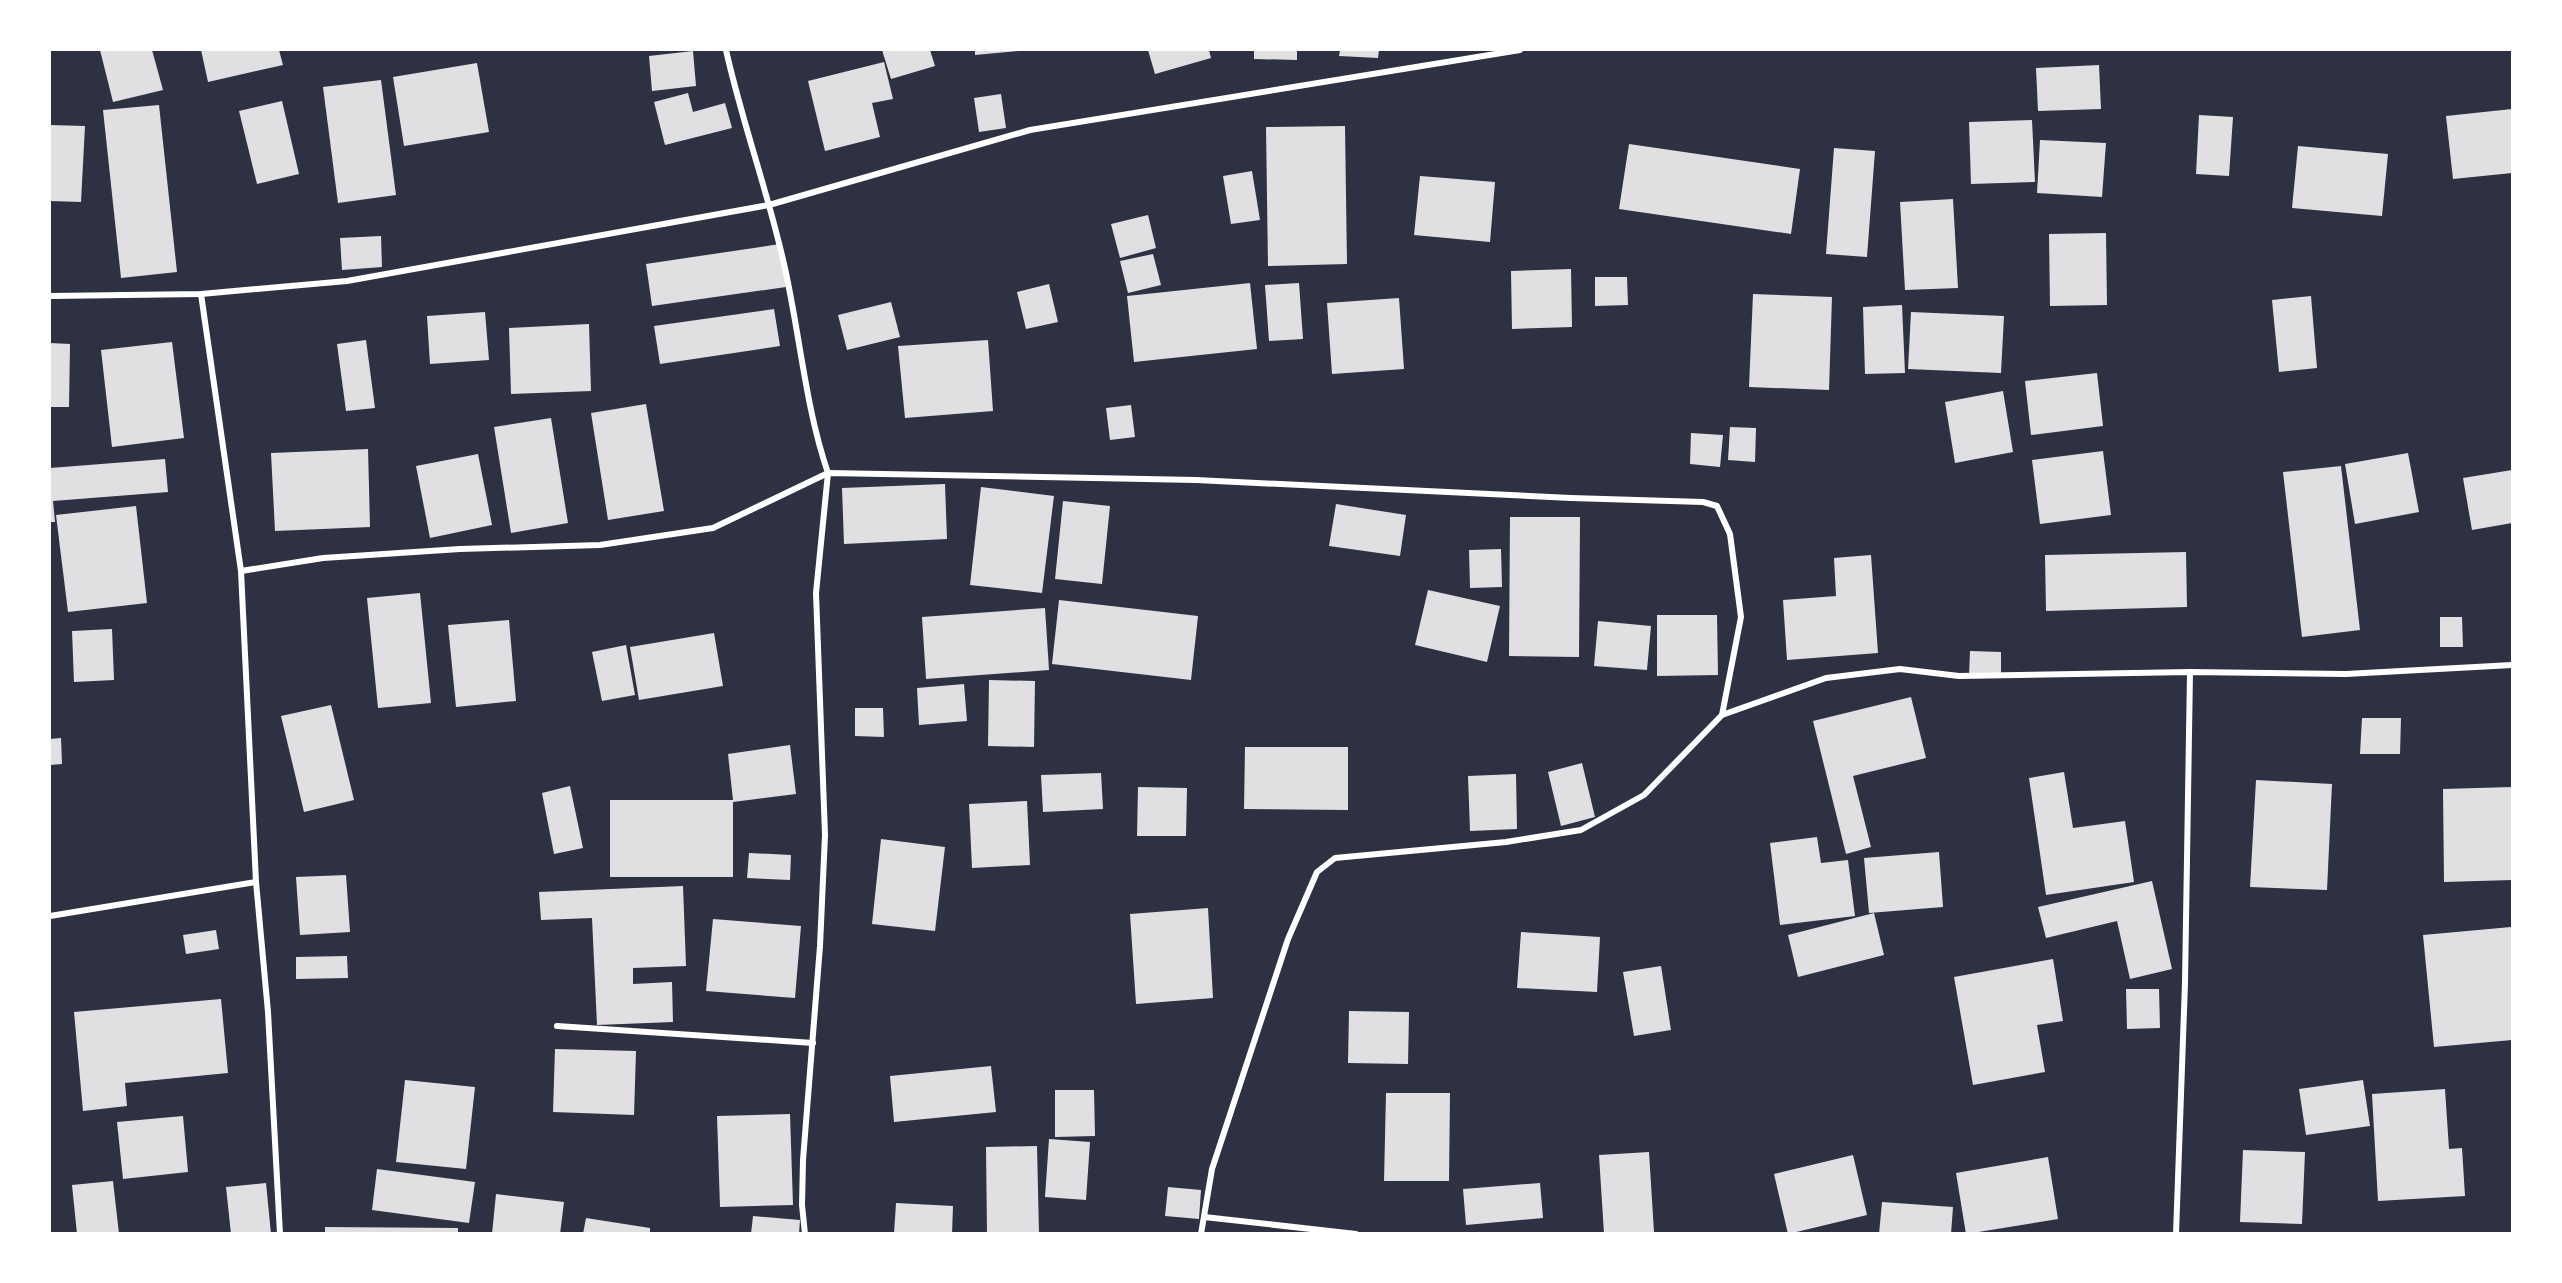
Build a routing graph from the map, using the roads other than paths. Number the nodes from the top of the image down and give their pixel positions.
1 (726, 50) edge
2 (1520, 50) edge
3 (769, 205) junction
4 (201, 294) junction
5 (50, 296) edge
6 (828, 473) junction
7 (241, 571) junction
8 (2512, 665) edge
9 (2190, 672) junction
10 (1722, 715) junction
11 (256, 882) junction
12 (50, 916) edge
13 (557, 1026) dead end
14 (813, 1042) junction
15 (1204, 1217) junction
16 (279, 1233) edge
17 (805, 1233) edge
18 (1201, 1233) edge
19 (1356, 1233) edge
20 (2176, 1233) edge

1 - 3 street
2 - 3 street
3 - 4 street
3 - 6 street
4 - 5 street
4 - 7 street
6 - 7 street
6 - 10 street
6 - 14 street
7 - 11 street
8 - 9 street
9 - 10 street
9 - 20 street
10 - 15 street
11 - 12 street
11 - 16 street
13 - 14 street
14 - 17 street
15 - 18 street
15 - 19 street

